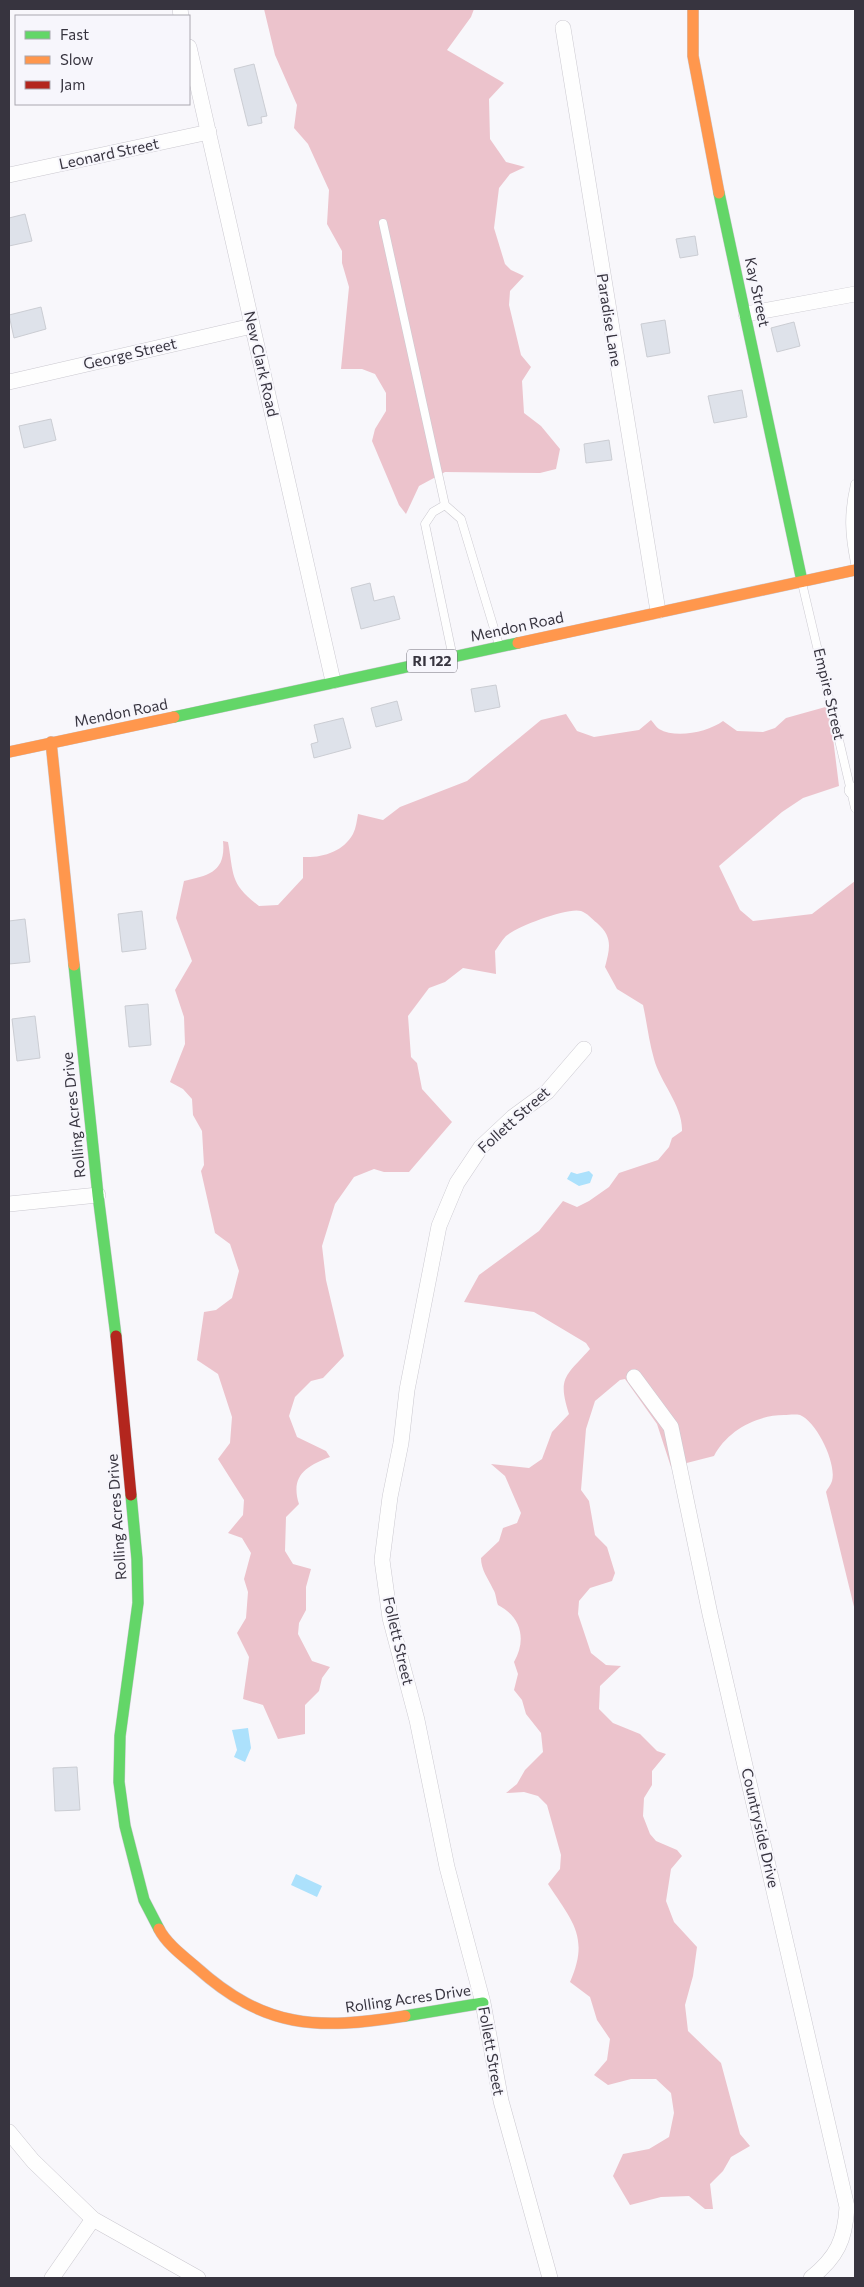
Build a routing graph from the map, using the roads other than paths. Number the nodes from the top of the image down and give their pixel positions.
1 (693, 9) edge
2 (563, 28) dead end
3 (190, 51) edge
4 (209, 132) junction
5 (9, 175) edge
6 (384, 223) dead end
7 (855, 294) edge
8 (746, 314) junction
9 (252, 326) junction
10 (9, 382) edge
11 (855, 484) edge
12 (445, 505) junction
13 (855, 563) edge
14 (855, 570) edge
15 (802, 581) junction
16 (658, 611) junction
17 (499, 646) junction
18 (453, 656) junction
19 (333, 681) junction
20 (51, 742) junction
21 (9, 752) edge
22 (854, 790) edge
23 (855, 808) edge
24 (584, 1049) dead end
25 (98, 1195) junction
26 (9, 1204) edge
27 (634, 1377) dead end
28 (483, 2003) junction
29 (9, 2132) edge
30 (93, 2219) junction
31 (52, 2278) edge
32 (198, 2278) edge
33 (550, 2278) edge
34 (811, 2278) edge

1 - 8 street, Kay Street
2 - 16 street, Paradise Lane
3 - 4 street, New Clark Road
4 - 5 street, Leonard Street
4 - 9 street, New Clark Road
6 - 12 lane
7 - 8 street
8 - 15 street, Kay Street
9 - 10 street, George Street
9 - 19 street, New Clark Road
11 - 13 lane
12 - 17 lane
12 - 18 lane
14 - 15 street, Mendon Road / RI 122
15 - 16 street, Mendon Road / RI 122
15 - 22 lane, Empire Street
16 - 17 street, Mendon Road / RI 122
17 - 18 street, Mendon Road / RI 122
18 - 19 street, Mendon Road / RI 122
19 - 20 street, Mendon Road / RI 122
20 - 21 street, Mendon Road / RI 122
20 - 25 street, Rolling Acres Drive
22 - 23 lane, Empire Street
24 - 28 street, Follett Street
25 - 26 street
25 - 28 street, Rolling Acres Drive
27 - 34 street, Countryside Drive
28 - 33 street, Follett Street
29 - 30 street
30 - 31 street
30 - 32 street

